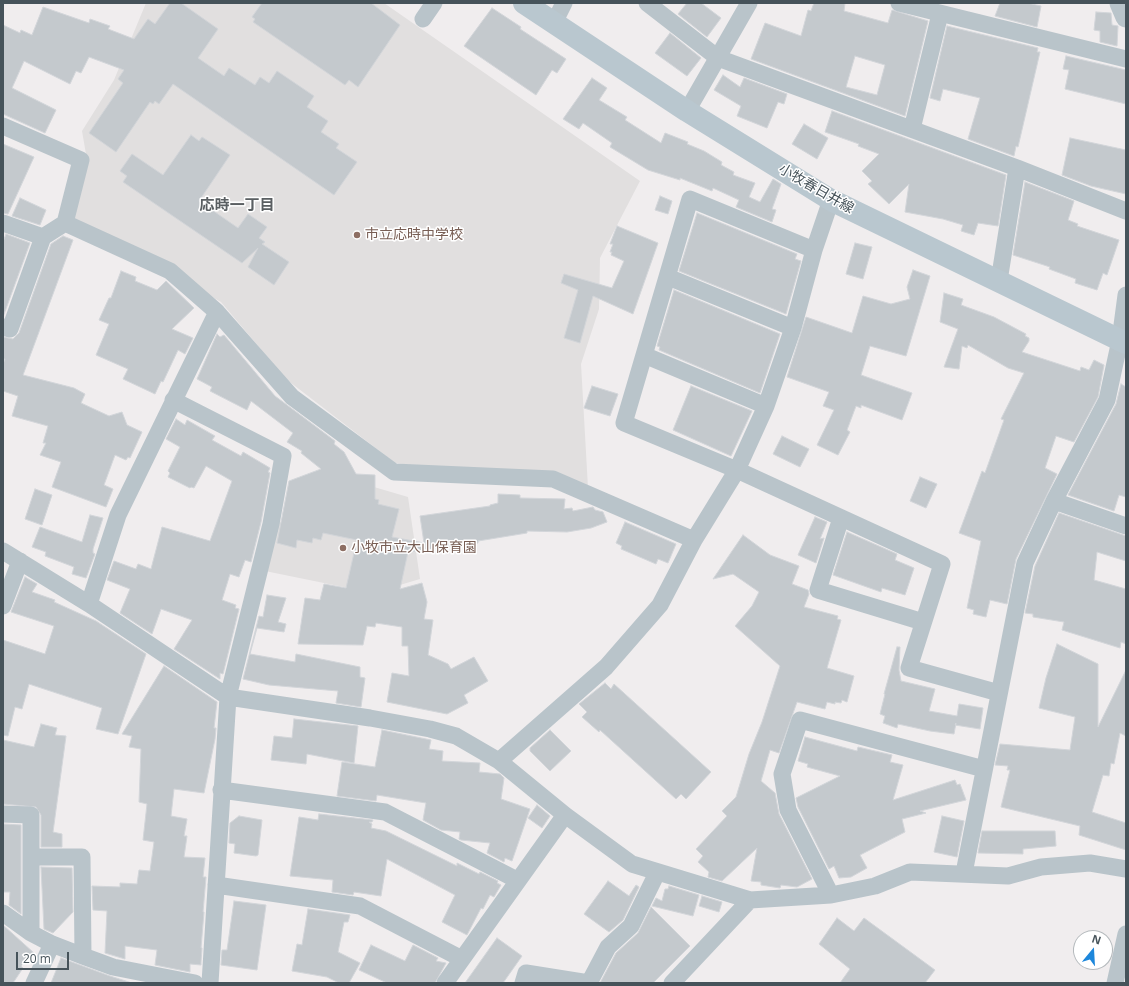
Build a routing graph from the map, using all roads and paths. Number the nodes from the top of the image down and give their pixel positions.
1 (434, 3) edge
2 (524, 3) edge
3 (564, 3) edge
4 (647, 3) edge
5 (749, 3) edge
6 (899, 3) edge
7 (1120, 3) edge
8 (940, 14) junction
9 (1126, 17) edge
10 (423, 19) dead end
11 (554, 23) junction
12 (718, 58) junction
13 (1126, 59) edge
14 (687, 111) junction
15 (3, 126) edge
16 (912, 129) junction
17 (1017, 168) junction
18 (831, 200) junction
19 (1126, 211) edge
20 (3, 223) edge
21 (65, 223) junction
22 (43, 237) junction
23 (814, 250) junction
24 (668, 277) junction
25 (999, 281) junction
26 (1126, 295) edge
27 (217, 312) junction
28 (3, 327) edge
29 (793, 328) junction
30 (1123, 342) edge
31 (644, 355) junction
32 (172, 400) junction
33 (766, 406) junction
34 (737, 470) junction
35 (1054, 501) junction
36 (841, 518) junction
37 (1126, 526) edge
38 (694, 540) junction
39 (3, 551) edge
40 (20, 561) junction
41 (89, 604) junction
42 (3, 606) edge
43 (923, 622) junction
44 (999, 693) junction
45 (228, 697) junction
46 (499, 761) junction
47 (984, 769) junction
48 (222, 790) junction
49 (3, 814) edge
50 (565, 816) junction
51 (31, 857) junction
52 (1126, 869) edge
53 (657, 873) junction
54 (964, 874) junction
55 (517, 880) junction
56 (216, 885) junction
57 (831, 895) junction
58 (750, 900) junction
59 (3, 914) edge
60 (31, 933) junction
61 (1126, 934) edge
62 (52, 944) junction
63 (83, 956) junction
64 (462, 959) junction
65 (34, 983) edge
66 (195, 983) edge
67 (210, 983) edge
68 (445, 983) edge
69 (523, 983) edge
70 (672, 983) edge
71 (1115, 983) edge

1 - 10 street
2 - 11 main road, 小牧春日井線
3 - 11 street
4 - 12 street
5 - 12 street
6 - 8 street
7 - 9 street
8 - 13 street
8 - 16 street
11 - 14 main road, 小牧春日井線
12 - 14 street
12 - 16 street
14 - 18 main road, 小牧春日井線
15 - 21 street
16 - 17 street
17 - 19 street
17 - 25 street
18 - 23 street
18 - 25 main road, 小牧春日井線
20 - 22 street
21 - 22 street
21 - 27 street
22 - 28 street
23 - 24 street
23 - 29 street
24 - 29 street
24 - 31 street
25 - 30 main road, 小牧春日井線
26 - 30 street
27 - 32 street
27 - 38 street
29 - 33 street
30 - 35 street
31 - 33 street
31 - 34 street
32 - 41 street
32 - 45 street
33 - 34 street
34 - 36 street
34 - 38 street
35 - 37 street
35 - 44 street
36 - 43 street
36 - 43 street
38 - 46 street
39 - 40 street
40 - 41 street
40 - 42 street
41 - 45 street
43 - 44 street
44 - 47 street
45 - 46 street
45 - 48 street
46 - 50 street
47 - 54 street
47 - 57 street
48 - 55 street
48 - 56 street
49 - 51 street
50 - 53 street
50 - 55 street
51 - 60 street
51 - 63 street
52 - 54 street
53 - 58 street
53 - 69 street
54 - 57 street
55 - 64 street
56 - 64 street
56 - 67 street
57 - 58 street
58 - 70 street
59 - 60 street
60 - 62 street
61 - 71 street
62 - 63 street
62 - 65 street
63 - 66 street
64 - 68 street

